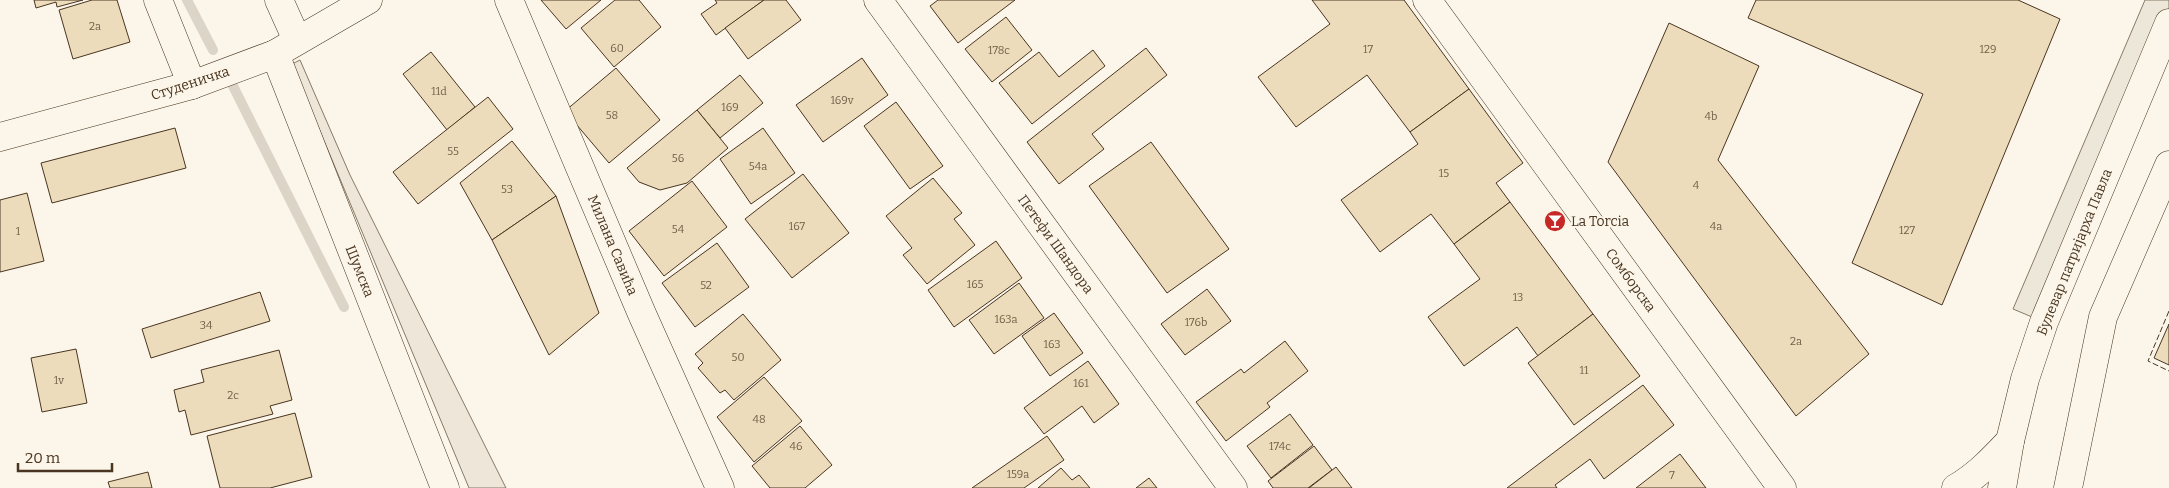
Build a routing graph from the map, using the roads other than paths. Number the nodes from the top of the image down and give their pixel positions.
1 (158, 0) edge
2 (279, 0) edge
3 (368, 0) edge
4 (509, 0) edge
5 (878, 0) edge
6 (1427, 0) edge
7 (2169, 23) edge
8 (286, 47) junction
9 (192, 85) junction
10 (0, 137) edge
11 (2169, 164) edge
12 (2010, 441) junction
13 (445, 488) edge
14 (720, 488) edge
15 (1234, 488) edge
16 (1782, 488) edge
17 (1956, 488) edge
18 (2002, 488) edge
19 (2068, 488) edge

1 - 9 street
2 - 8 street, Шумска
3 - 8 street, Студеничка
4 - 14 street, Милана Савића
5 - 15 street, Петефи Шандора
6 - 16 street, Сомборска
7 - 12 street, Булевар патријарха Павла
8 - 9 street, Студеничка
8 - 13 street, Шумска
9 - 10 street, Студеничка
11 - 19 street
12 - 17 street
12 - 18 street, Булевар патријарха Павла

